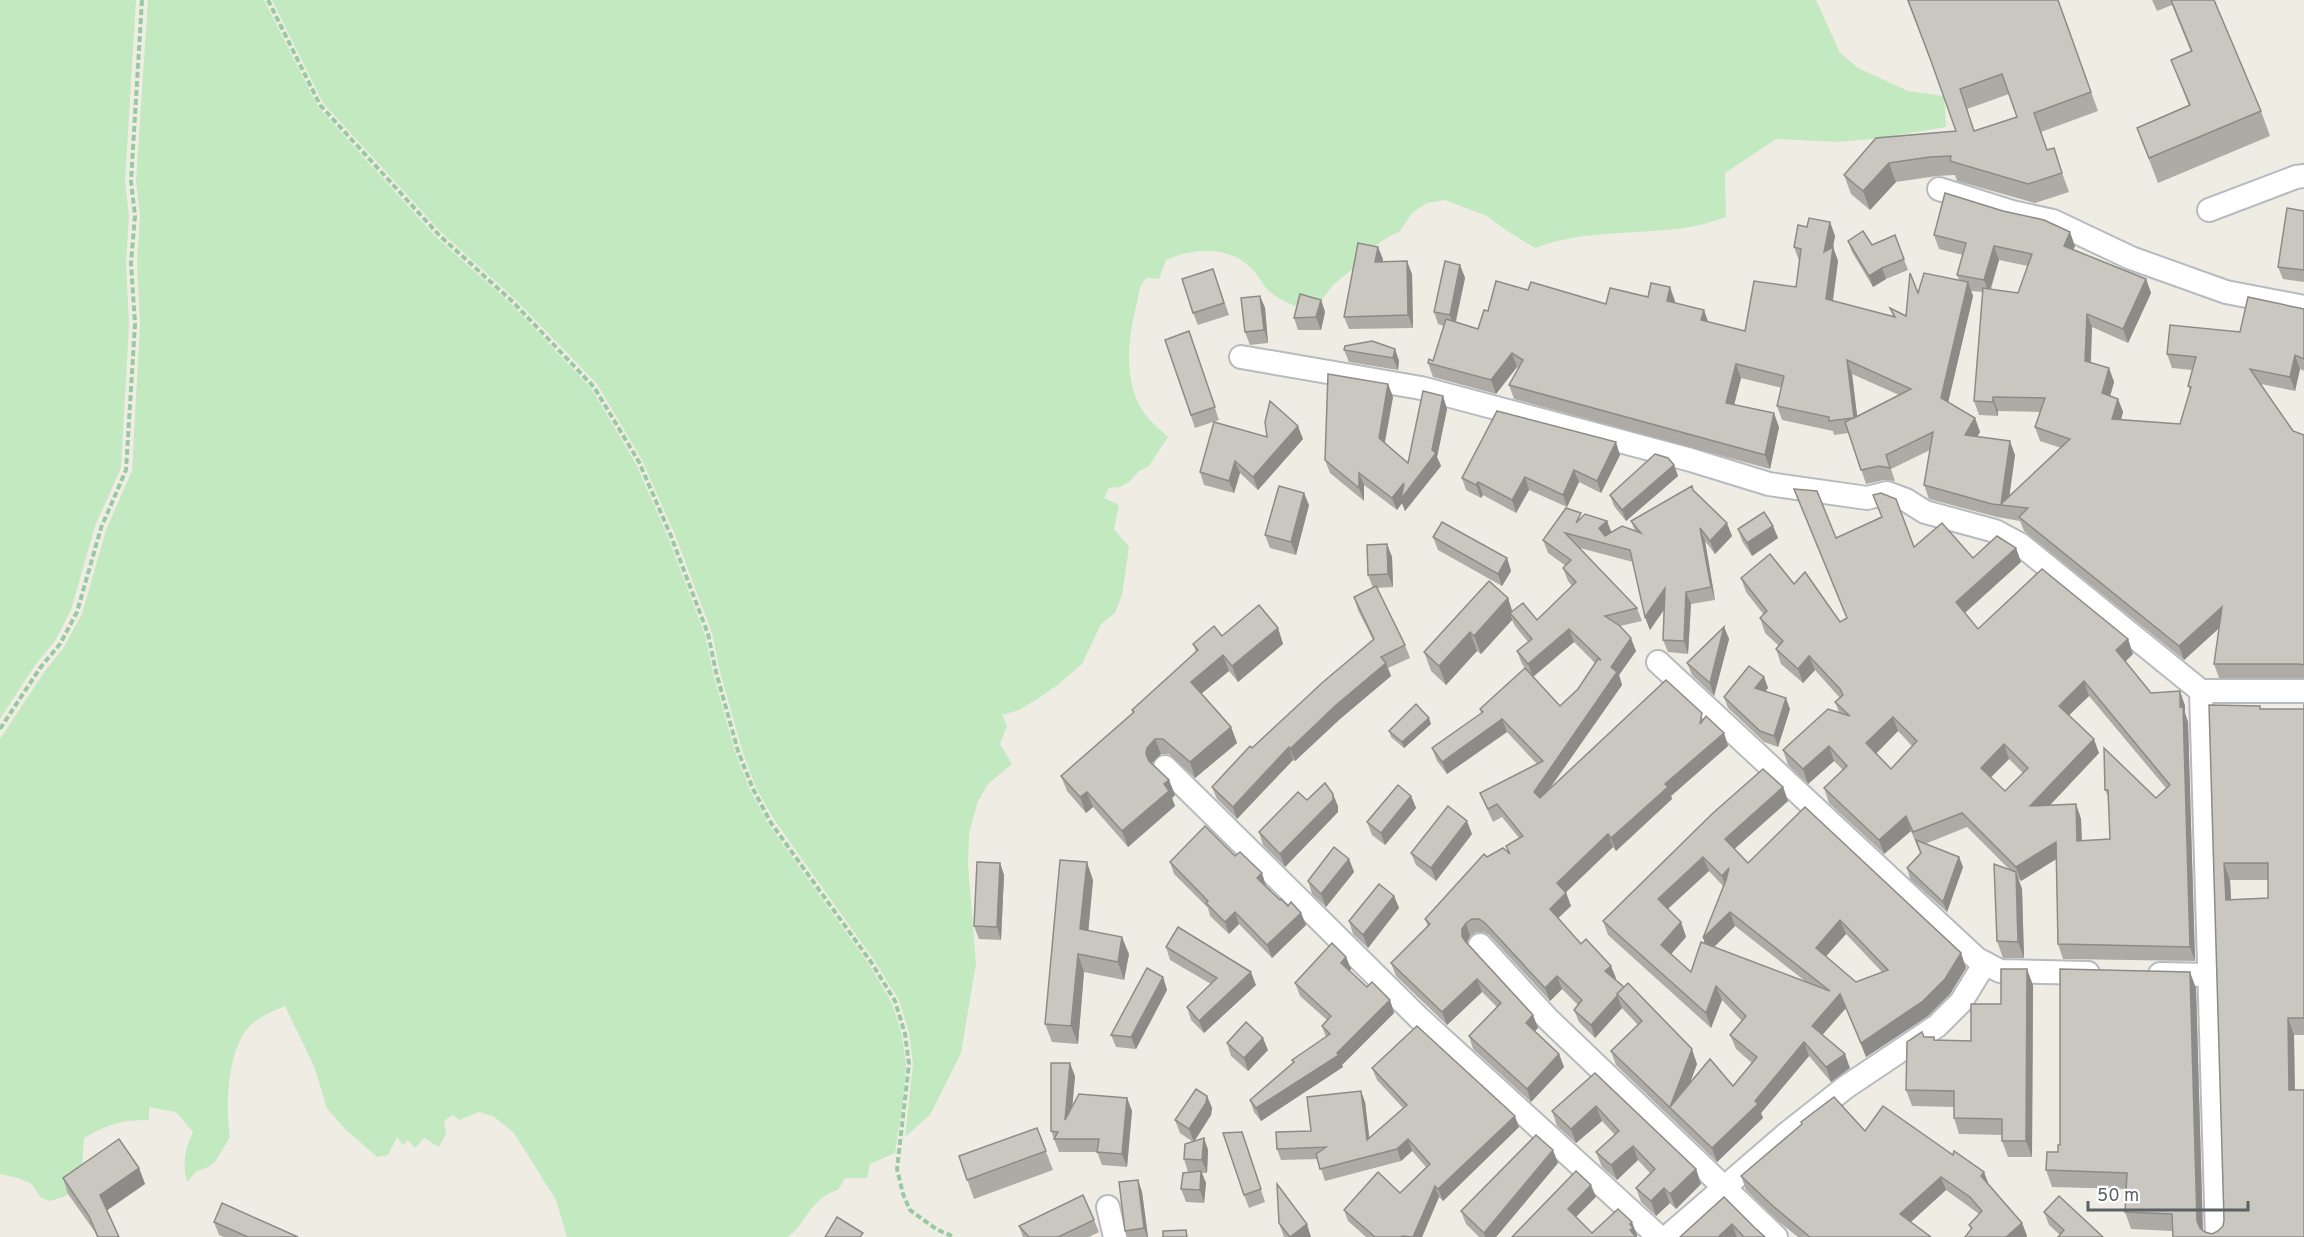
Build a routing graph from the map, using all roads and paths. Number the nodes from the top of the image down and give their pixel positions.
1 (142, 0) edge
2 (268, 0) edge
3 (2304, 176) edge
4 (1940, 189) dead end
5 (2209, 210) dead end
6 (2304, 307) edge
7 (1241, 357) dead end
8 (1658, 662) dead end
9 (2201, 691) junction
10 (2304, 691) edge
11 (0, 729) edge
12 (1165, 766) dead end
13 (1480, 945) dead end
14 (1985, 963) junction
15 (2105, 973) edge
16 (2140, 974) edge
17 (2210, 975) junction
18 (1724, 1188) junction
19 (1108, 1207) dead end
20 (954, 1237) edge
21 (1115, 1237) edge
22 (1659, 1237) edge
23 (1667, 1237) edge
24 (1776, 1237) edge
25 (2217, 1237) edge

1 - 11 path
2 - 20 path
3 - 5 street
4 - 6 street
7 - 9 street
8 - 14 street
9 - 10 street
9 - 17 street
12 - 22 street
13 - 18 street
14 - 15 street
14 - 18 street
16 - 17 street
17 - 25 street
18 - 23 street
18 - 24 street
19 - 21 street

